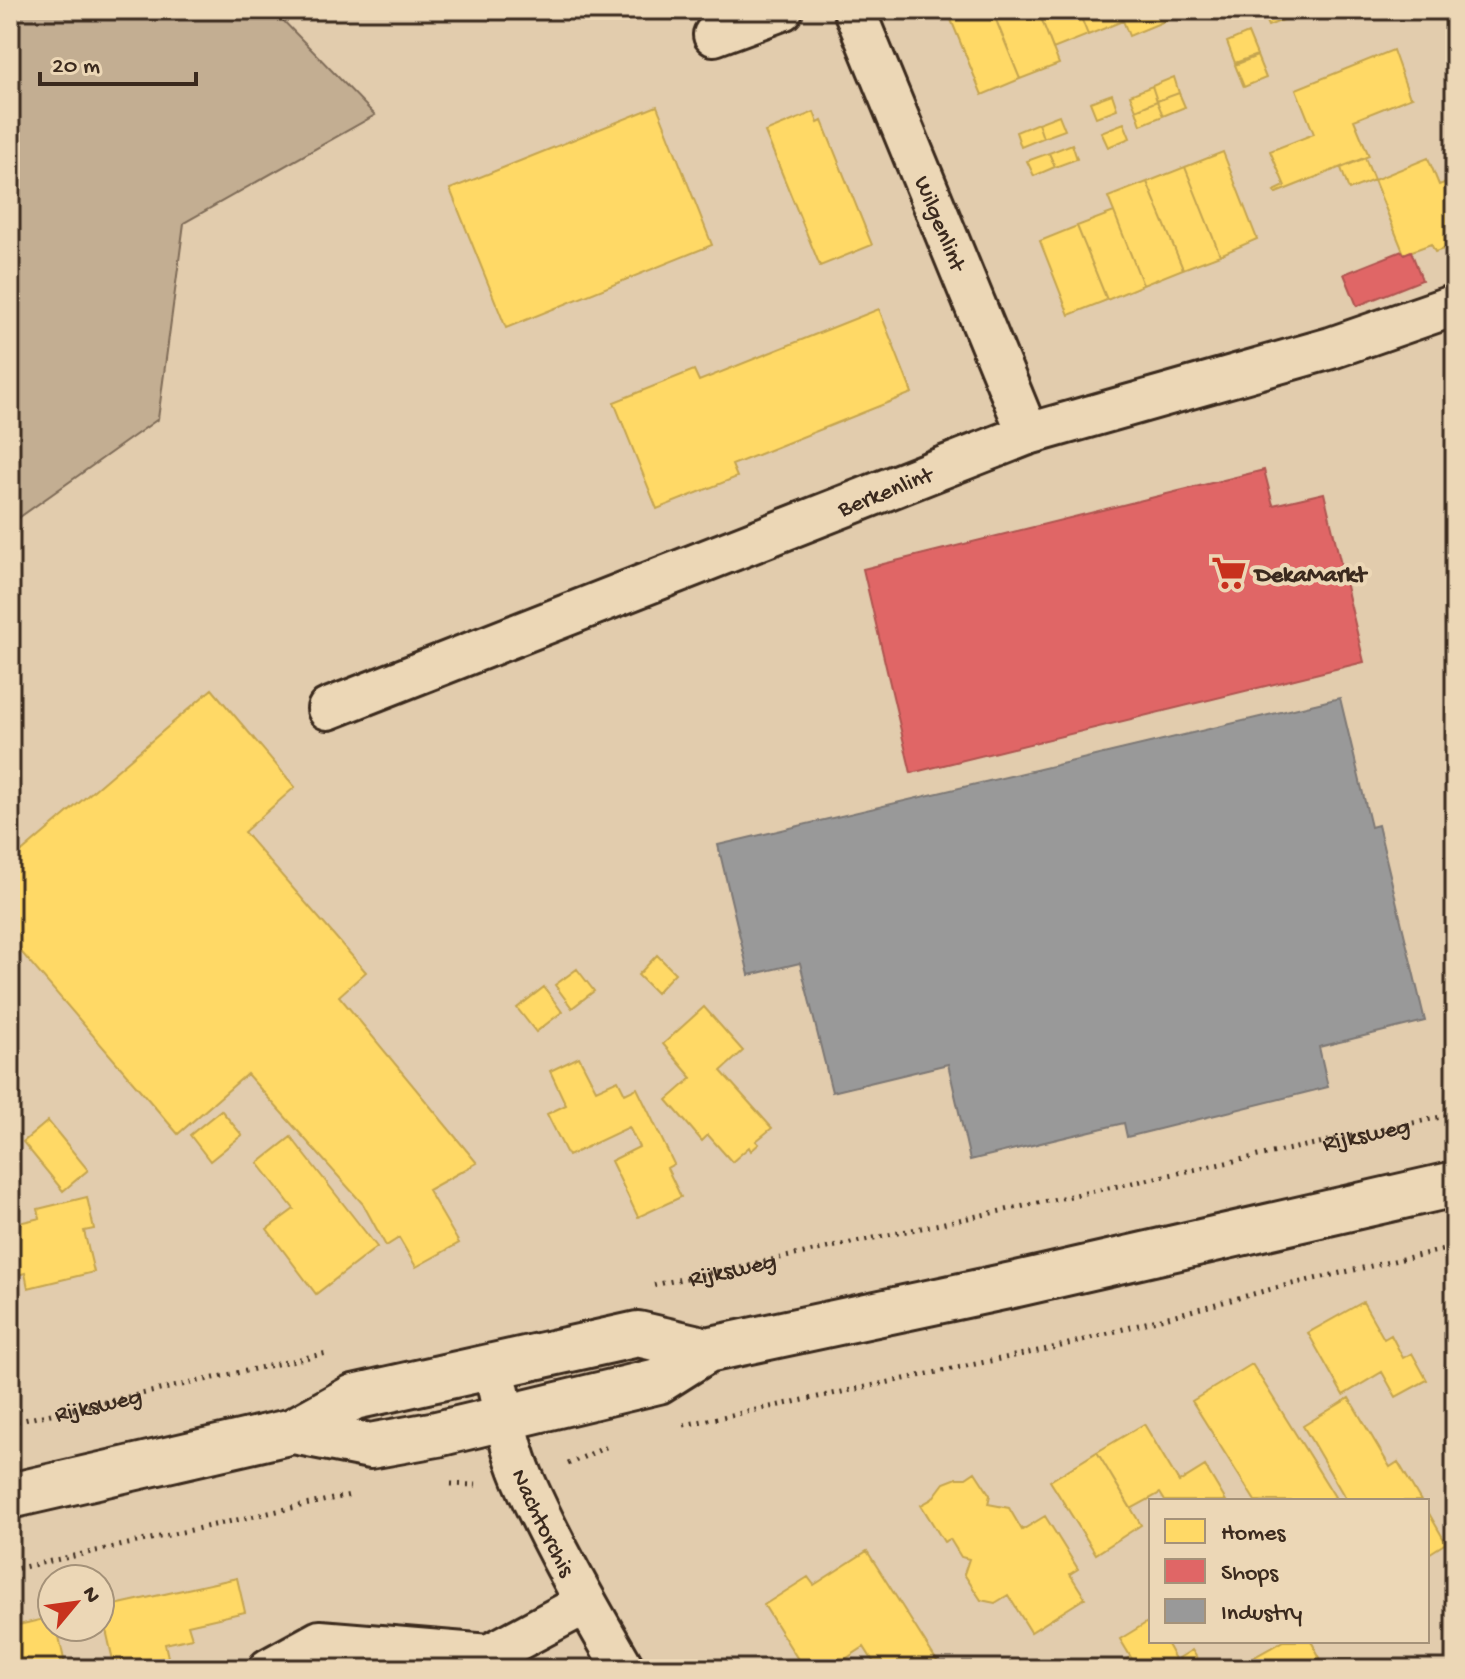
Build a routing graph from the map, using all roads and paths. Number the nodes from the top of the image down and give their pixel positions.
1 (782, 10) edge
2 (854, 10) edge
3 (714, 35) dead end
4 (1455, 305) edge
5 (1028, 434) junction
6 (328, 709) dead end
7 (1455, 1114) edge
8 (1455, 1184) edge
9 (1455, 1247) edge
10 (643, 1287) dead end
11 (341, 1350) dead end
12 (707, 1350) junction
13 (493, 1365) junction
14 (505, 1418) junction
15 (10, 1423) edge
16 (671, 1427) dead end
17 (293, 1431) junction
18 (613, 1443) dead end
19 (522, 1476) junction
20 (358, 1494) dead end
21 (10, 1496) edge
22 (10, 1570) edge
23 (586, 1603) junction
24 (269, 1669) edge
25 (624, 1669) edge

1 - 3 street
2 - 5 street, Wilgenlint
4 - 5 street, Berkenlint
5 - 6 street, Berkenlint
7 - 10 path, Rijksweg
8 - 12 main road
9 - 16 path
11 - 15 path, Rijksweg
12 - 13 main road
12 - 14 main road
13 - 14 street, Nachtorchis
13 - 17 main road
14 - 17 main road
14 - 19 street, Nachtorchis
17 - 21 main road
18 - 19 path
19 - 23 street, Nachtorchis
20 - 22 path
23 - 24 street
23 - 25 street, Nachtorchis

